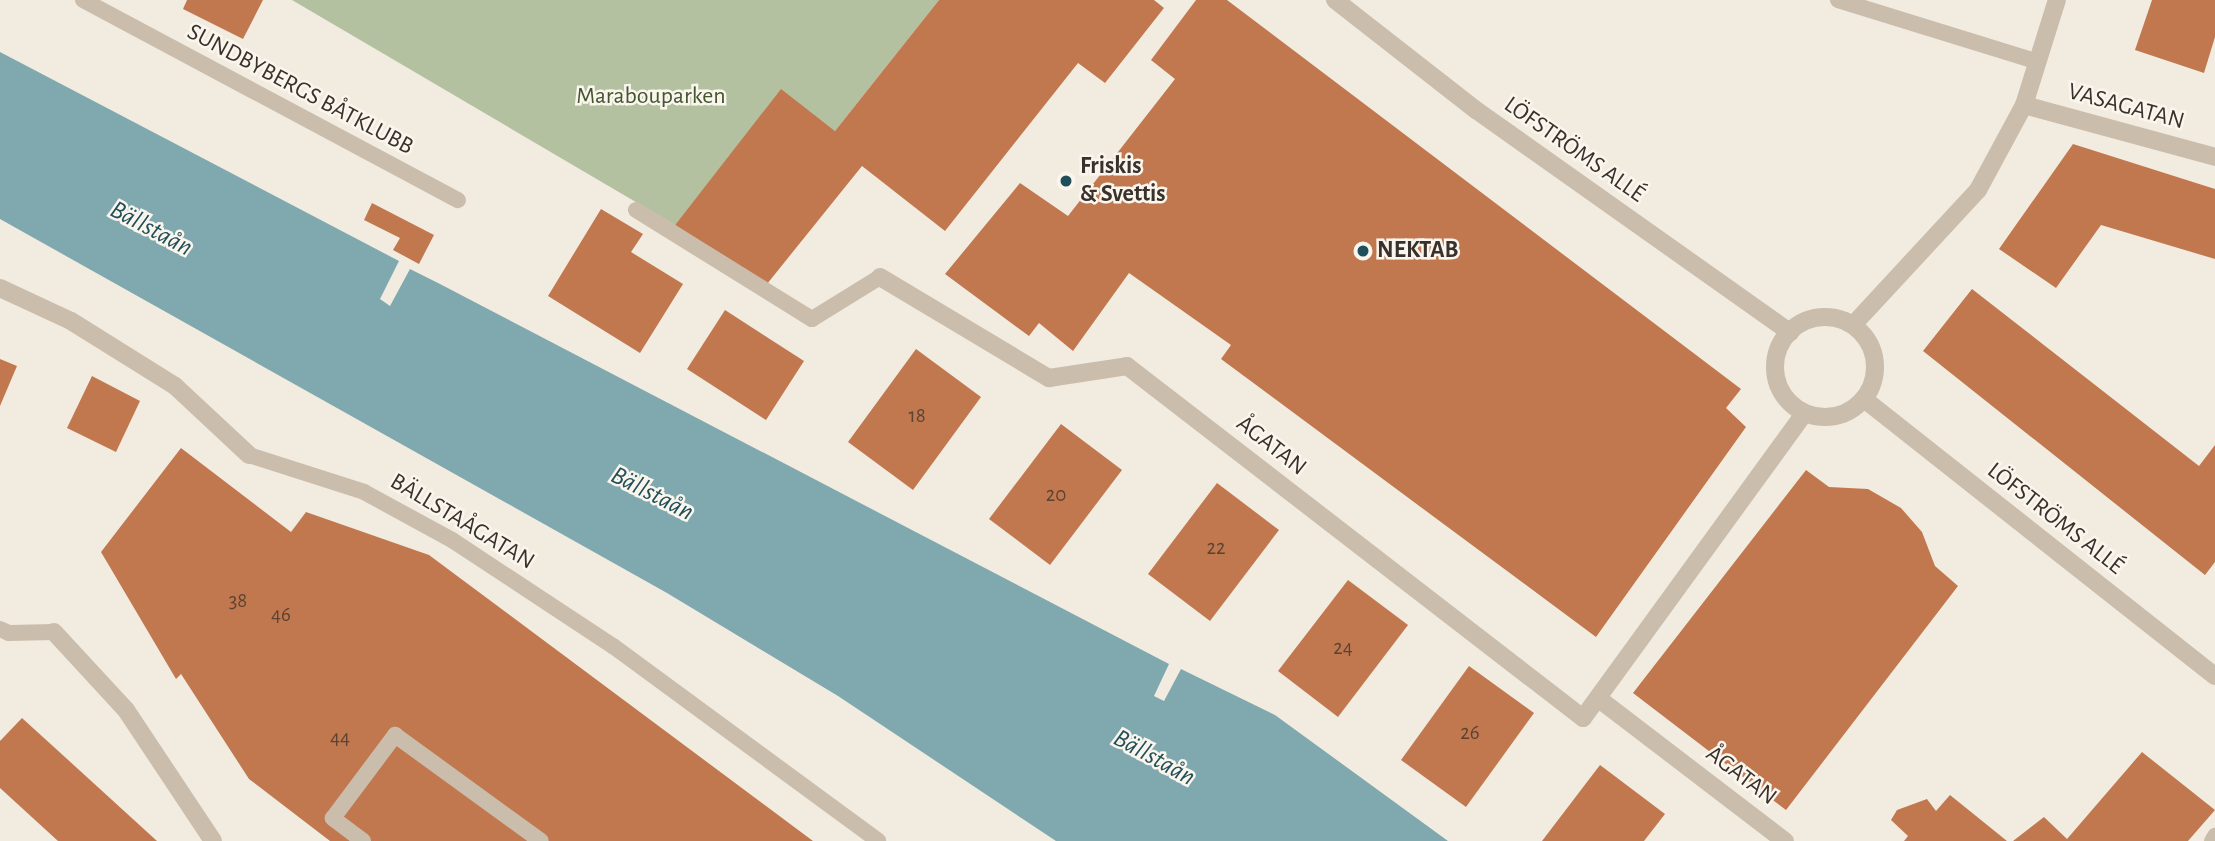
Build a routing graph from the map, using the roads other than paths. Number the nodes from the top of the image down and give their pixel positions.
1 (83, 0) edge
2 (1335, 0) edge
3 (1838, 0) edge
4 (2057, 0) edge
5 (2038, 62) junction
6 (2024, 104) junction
7 (2215, 157) edge
8 (458, 200) dead end
9 (636, 210) dead end
10 (880, 277) joint
11 (0, 288) edge
12 (1853, 325) junction
13 (1790, 331) junction
14 (1864, 399) junction
15 (1805, 413) junction
16 (249, 455) joint
17 (0, 629) edge
18 (54, 632) joint
19 (2215, 676) edge
20 (1599, 699) junction
21 (2215, 836) edge
22 (213, 841) edge
23 (363, 841) edge
24 (541, 841) edge
25 (878, 841) edge
26 (1785, 841) edge
27 (2212, 841) edge

1 - 8 lane, SUNDBYBERGS BÅTKLUBB
2 - 13 street, LÖFSTRÖMS ALLÉ
3 - 5 lane
4 - 5 street
5 - 6 street
6 - 7 street, VASAGATAN
6 - 12 street
9 - 10 lane
10 - 20 street, ÅGATAN
11 - 16 street, BÄLLSTAÅGATAN
12 - 13 street
12 - 14 street
13 - 15 street
14 - 15 street
14 - 19 street, LÖFSTRÖMS ALLÉ
15 - 20 street, ÅGATAN
16 - 25 lane, BÄLLSTAÅGATAN
17 - 18 lane
18 - 22 street
20 - 26 street, ÅGATAN
21 - 27 lane
23 - 24 lane

